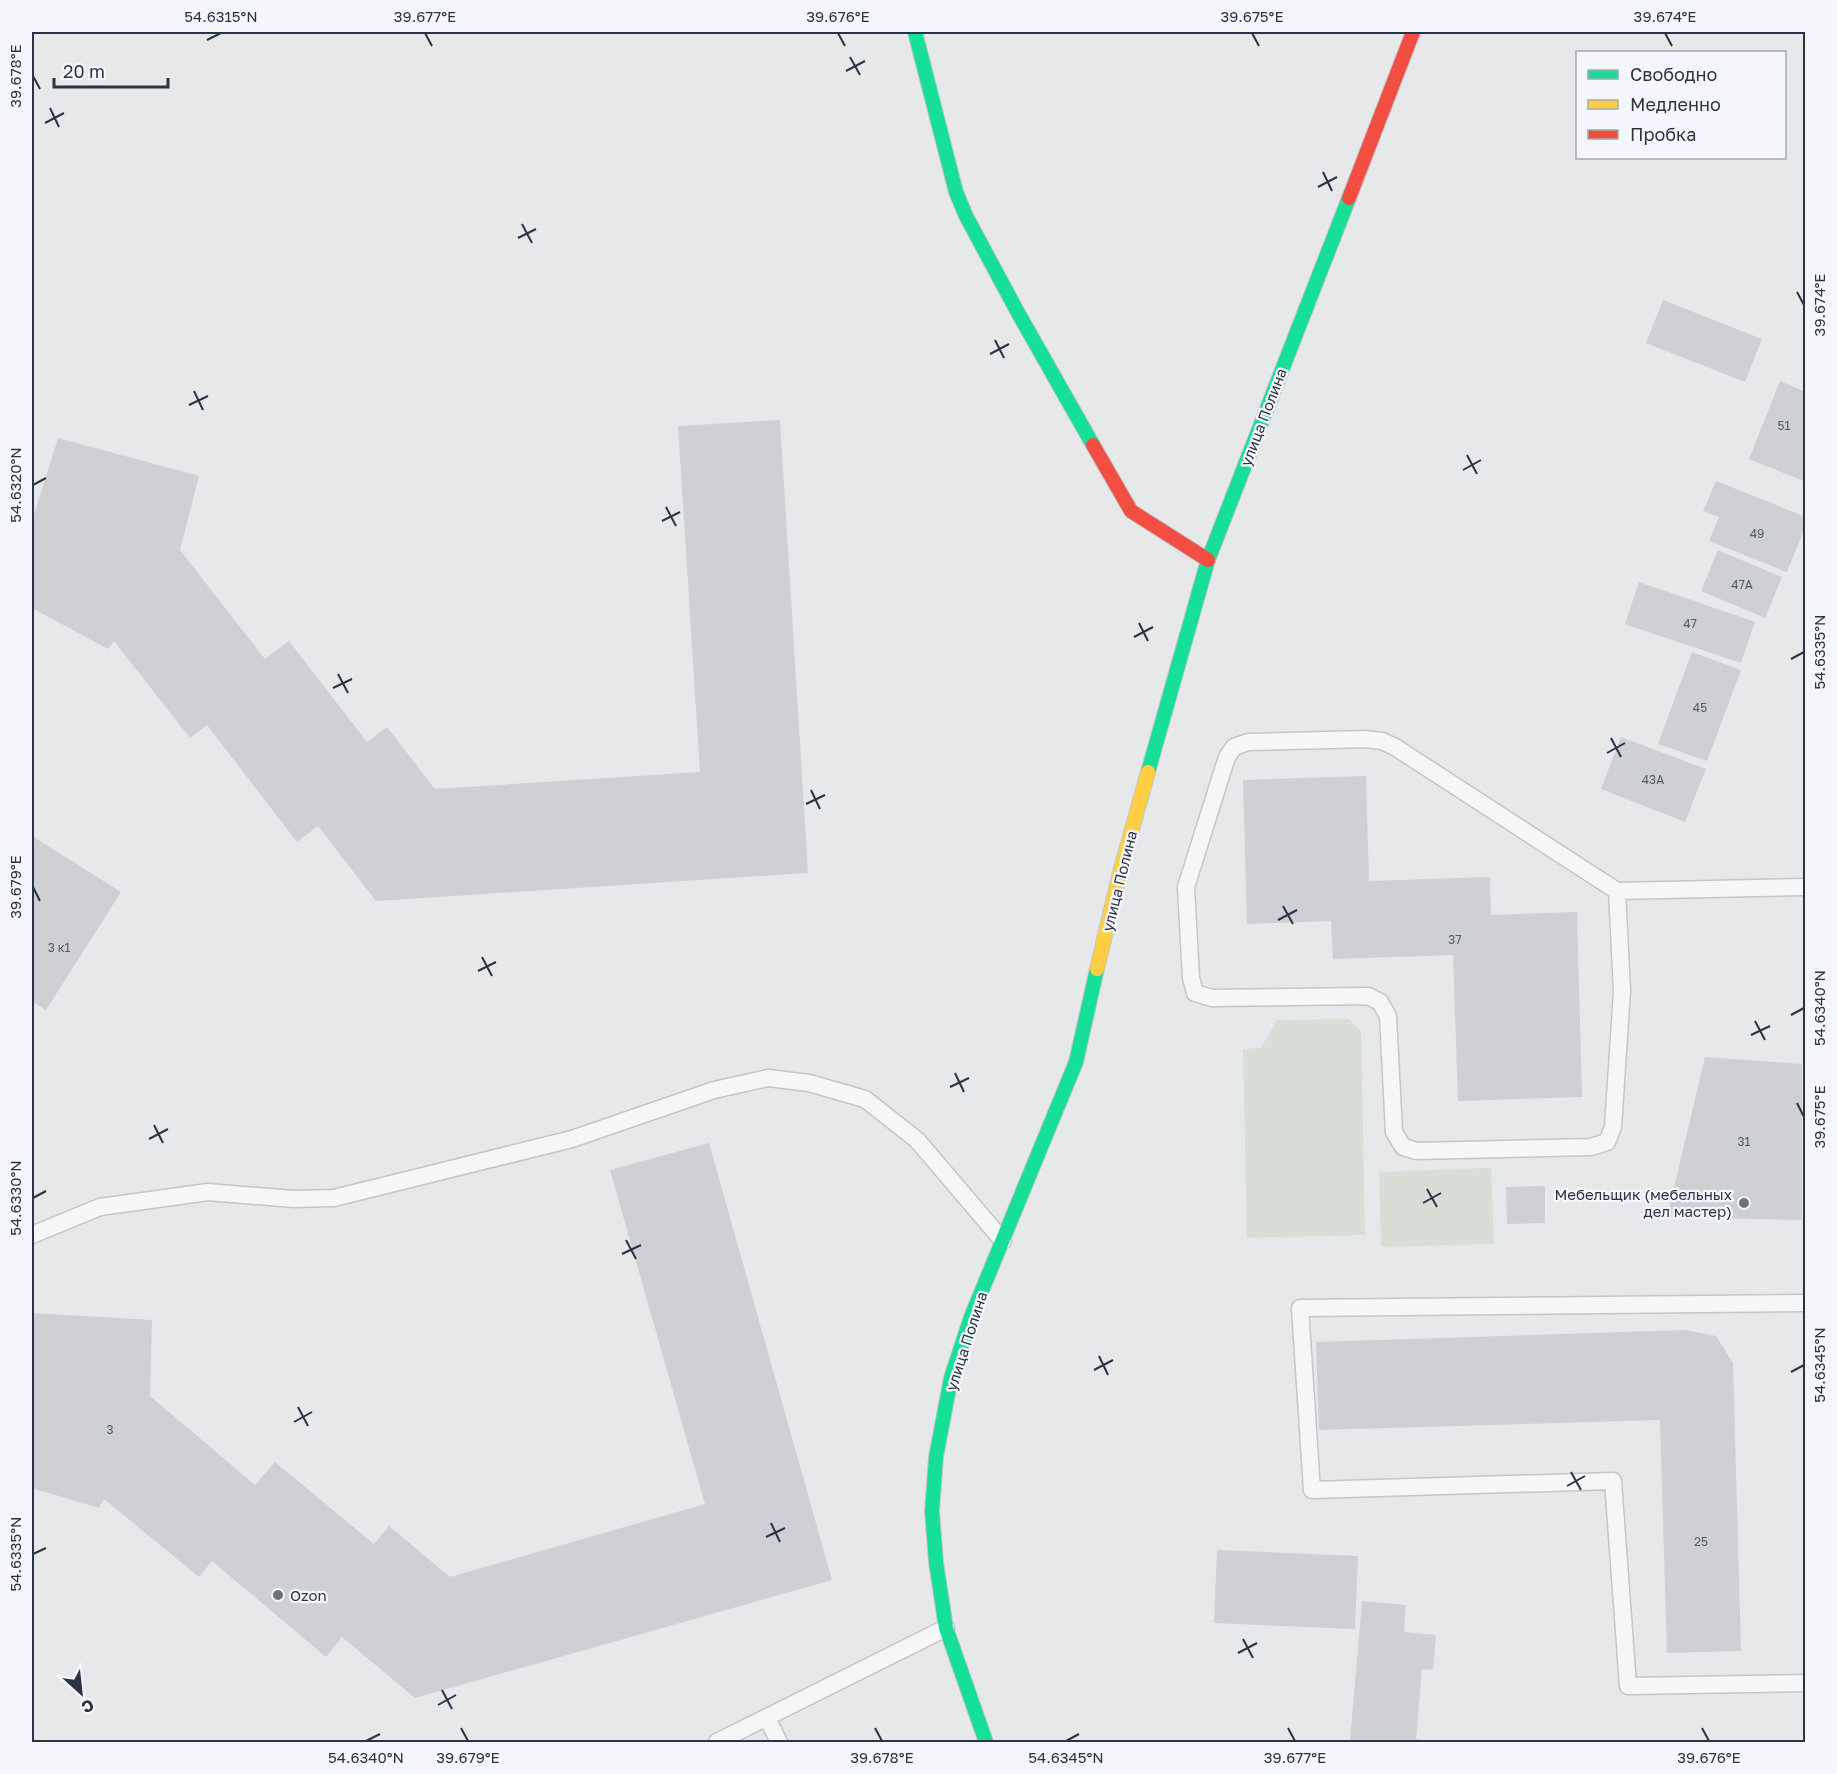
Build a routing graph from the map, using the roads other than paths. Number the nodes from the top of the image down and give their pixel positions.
1 (915, 32) edge
2 (1413, 32) edge
3 (1208, 560) junction
4 (1806, 887) edge
5 (1617, 891) junction
6 (32, 1235) edge
7 (1002, 1241) junction
8 (1806, 1303) edge
9 (946, 1628) junction
10 (1806, 1683) edge
11 (767, 1718) junction
12 (717, 1743) edge
13 (779, 1743) edge
14 (986, 1743) edge

1 - 3 street
2 - 3 street, улица Полина
3 - 7 street, улица Полина
4 - 5 lane
5 - 5 lane
6 - 7 lane
7 - 9 street, улица Полина
8 - 10 lane
9 - 11 lane
9 - 14 street, улица Полина
11 - 12 lane
11 - 13 lane

